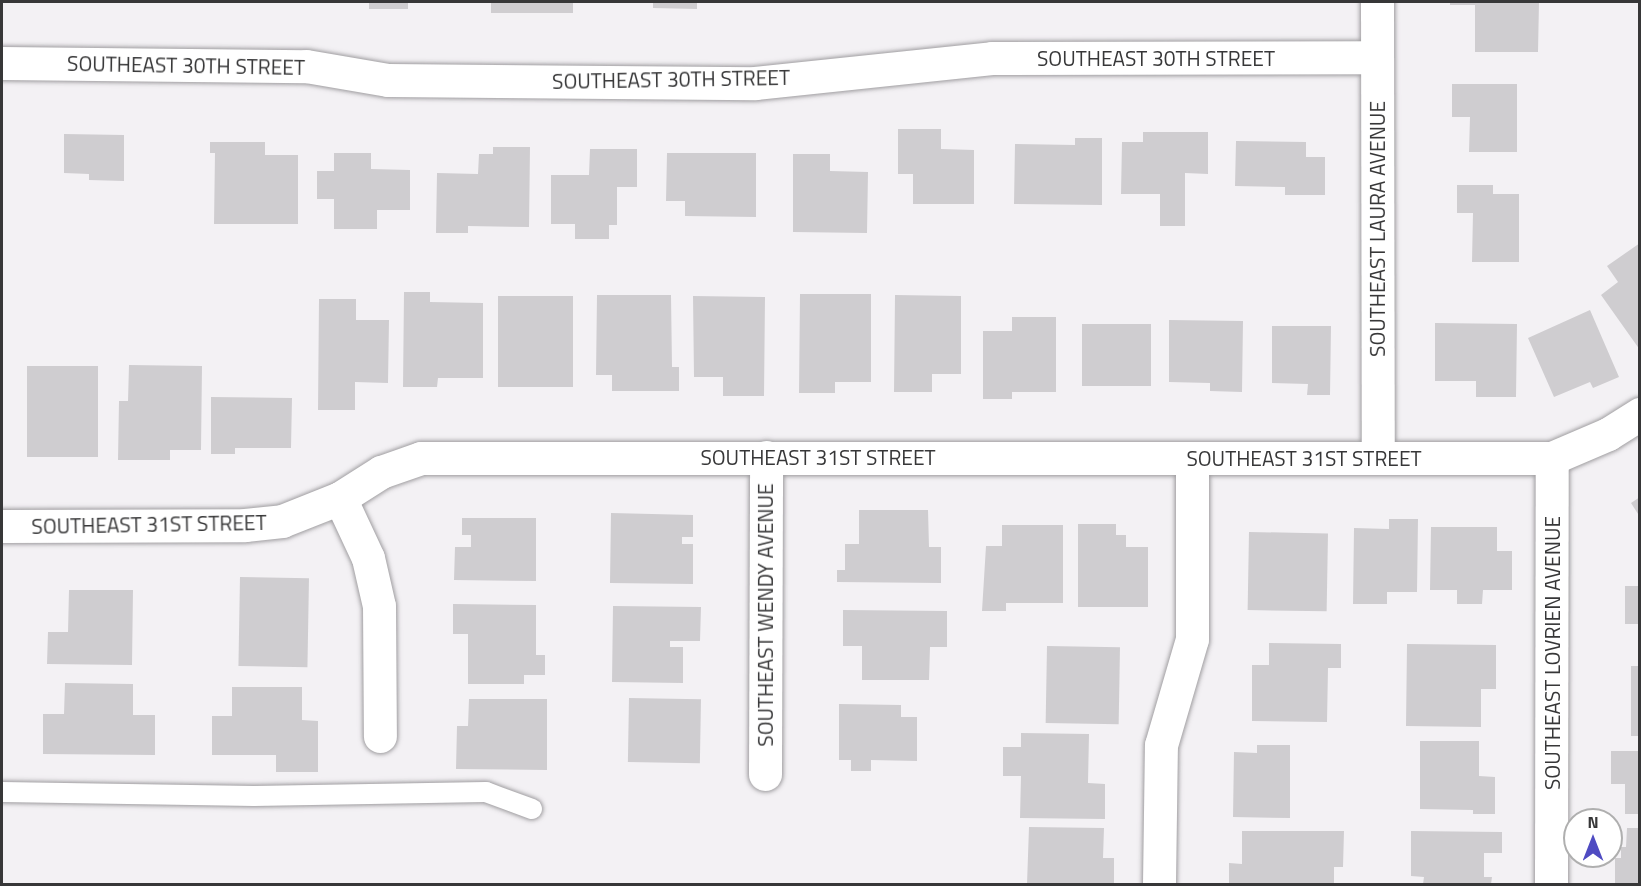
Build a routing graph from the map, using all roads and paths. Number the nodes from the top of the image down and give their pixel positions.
1 (1377, 2) edge
2 (1376, 57) junction
3 (2, 63) edge
4 (1640, 414) edge
5 (766, 457) junction
6 (1378, 457) junction
7 (1192, 458) junction
8 (1552, 458) junction
9 (340, 498) junction
10 (2, 526) edge
11 (380, 736) dead end
12 (765, 774) dead end
13 (2, 792) edge
14 (532, 809) dead end
15 (1159, 885) edge
16 (1551, 885) edge

1 - 2 street, SOUTHEAST LAURA AVENUE
2 - 3 street, SOUTHEAST 30TH STREET
2 - 6 street, SOUTHEAST LAURA AVENUE
4 - 8 street, SOUTHEAST 31ST STREET
5 - 7 street, SOUTHEAST 31ST STREET
5 - 9 street, SOUTHEAST 31ST STREET
5 - 12 street, SOUTHEAST WENDY AVENUE
6 - 7 street, SOUTHEAST 31ST STREET
6 - 8 street, SOUTHEAST 31ST STREET
7 - 15 street
8 - 16 street, SOUTHEAST LOVRIEN AVENUE
9 - 10 street, SOUTHEAST 31ST STREET
9 - 11 street
13 - 14 lane

